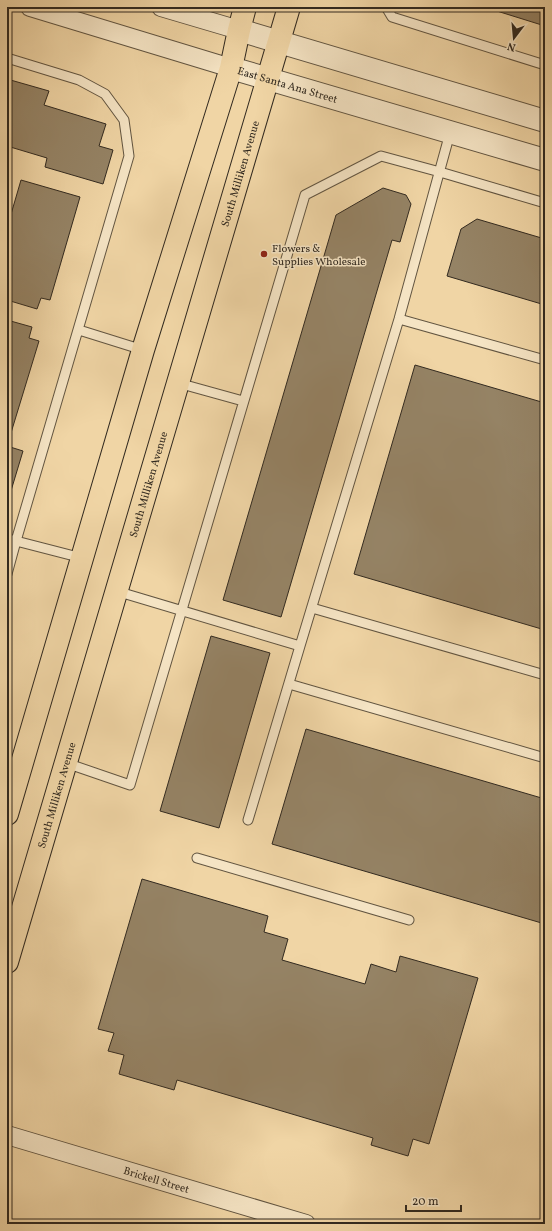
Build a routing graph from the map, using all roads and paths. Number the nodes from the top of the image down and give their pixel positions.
1 (30, 7) edge
2 (161, 7) edge
3 (245, 7) edge
4 (289, 7) edge
5 (386, 7) edge
6 (239, 30) junction
7 (279, 42) junction
8 (7, 58) edge
9 (545, 65) edge
10 (231, 68) junction
11 (268, 79) junction
12 (545, 121) edge
13 (450, 133) junction
14 (545, 160) edge
15 (440, 172) junction
16 (545, 204) edge
17 (399, 319) junction
18 (78, 330) junction
19 (143, 350) junction
20 (545, 360) edge
21 (178, 383) junction
22 (243, 401) junction
23 (11, 540) edge
24 (82, 558) junction
25 (7, 574) edge
26 (116, 592) junction
27 (312, 608) junction
28 (182, 611) junction
29 (300, 646) junction
30 (545, 675) edge
31 (289, 684) junction
32 (545, 758) edge
33 (66, 763) junction
34 (7, 814) edge
35 (248, 820) dead end
36 (198, 858) dead end
37 (409, 920) dead end
38 (7, 962) edge
39 (7, 1135) edge
40 (306, 1224) edge

1 - 10 street, East Santa Ana Street
2 - 6 street
3 - 6 main road
4 - 7 main road, South Milliken Avenue
5 - 9 lane
6 - 7 street
6 - 10 main road
7 - 11 main road, South Milliken Avenue
7 - 12 street
8 - 18 lane
10 - 11 street, East Santa Ana Street
10 - 19 main road
11 - 13 street, East Santa Ana Street
11 - 21 main road, South Milliken Avenue
13 - 14 street, East Santa Ana Street
13 - 15 lane
15 - 16 lane
15 - 17 lane
15 - 22 lane
17 - 20 lane
17 - 27 lane
18 - 19 lane
18 - 23 lane
19 - 24 main road
21 - 22 lane
21 - 26 main road, South Milliken Avenue
22 - 28 lane
23 - 24 lane
23 - 25 lane
24 - 34 main road
26 - 28 lane
26 - 33 main road, South Milliken Avenue
27 - 29 lane
27 - 30 lane
28 - 29 lane
28 - 33 lane
29 - 31 lane
31 - 32 lane
31 - 35 lane
33 - 38 main road, South Milliken Avenue
36 - 37 lane
39 - 40 street, Brickell Street

